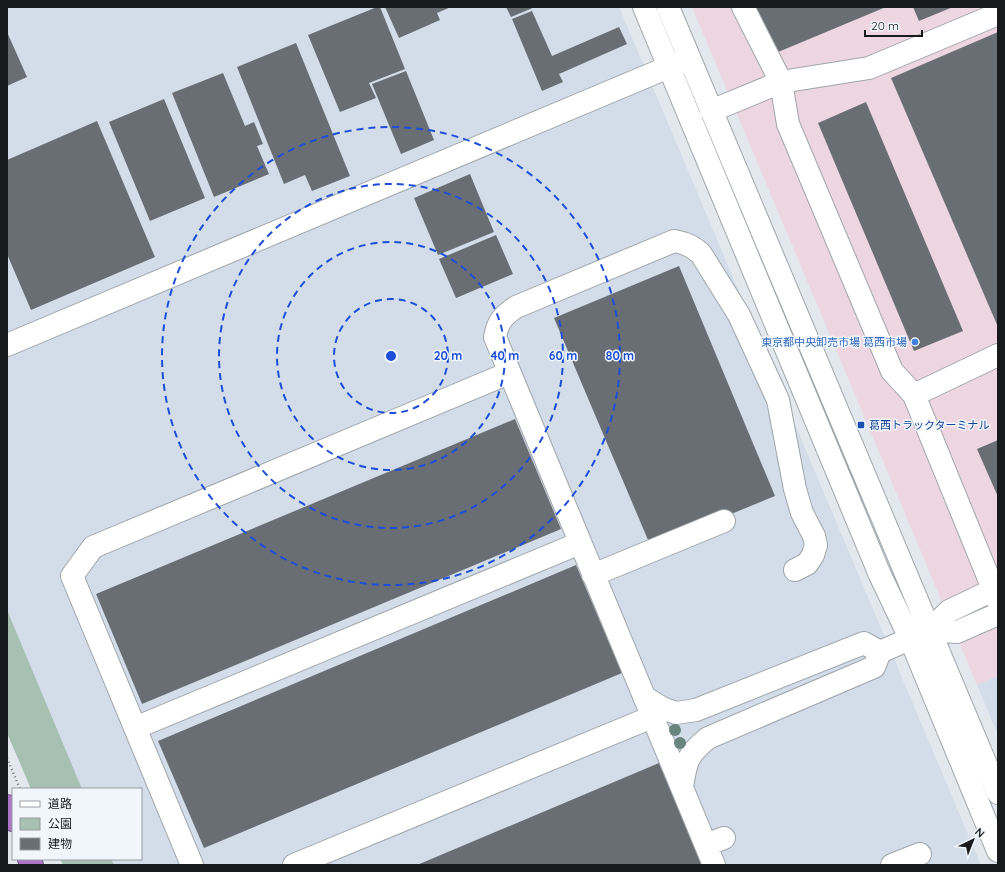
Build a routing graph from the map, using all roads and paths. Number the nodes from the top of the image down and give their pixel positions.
1 (644, 7) edge
2 (668, 7) edge
3 (744, 7) edge
4 (998, 14) edge
5 (689, 58) junction
6 (668, 67) junction
7 (781, 82) junction
8 (711, 111) junction
9 (7, 345) edge
10 (998, 355) edge
11 (510, 373) junction
12 (914, 395) junction
13 (724, 521) dead end
14 (580, 543) junction
15 (795, 570) dead end
16 (593, 574) junction
17 (996, 596) edge
18 (998, 614) edge
19 (930, 630) junction
20 (910, 638) junction
21 (880, 652) junction
22 (644, 697) junction
23 (652, 717) junction
24 (135, 728) junction
25 (7, 758) edge
26 (682, 787) junction
27 (20, 788) edge
28 (998, 793) edge
29 (7, 806) edge
30 (12, 818) edge
31 (998, 851) edge
32 (920, 854) dead end
33 (192, 865) edge
34 (294, 865) edge
35 (714, 865) edge
36 (892, 865) edge

1 - 6 street
2 - 5 street
3 - 7 street
4 - 7 street
5 - 6 street
5 - 8 street
6 - 9 street
6 - 20 street
7 - 8 street
7 - 12 street
8 - 19 street
10 - 12 street
11 - 14 street
11 - 15 street
11 - 24 street
12 - 17 street
13 - 16 street
14 - 16 street
14 - 24 street
16 - 22 street
17 - 19 street
18 - 19 street
19 - 20 street
19 - 28 street
20 - 21 street
20 - 31 street
21 - 22 street
21 - 26 street
22 - 23 street
23 - 26 street
23 - 34 street
24 - 33 street
25 - 27 path
26 - 35 street
29 - 30 highway
32 - 36 street

